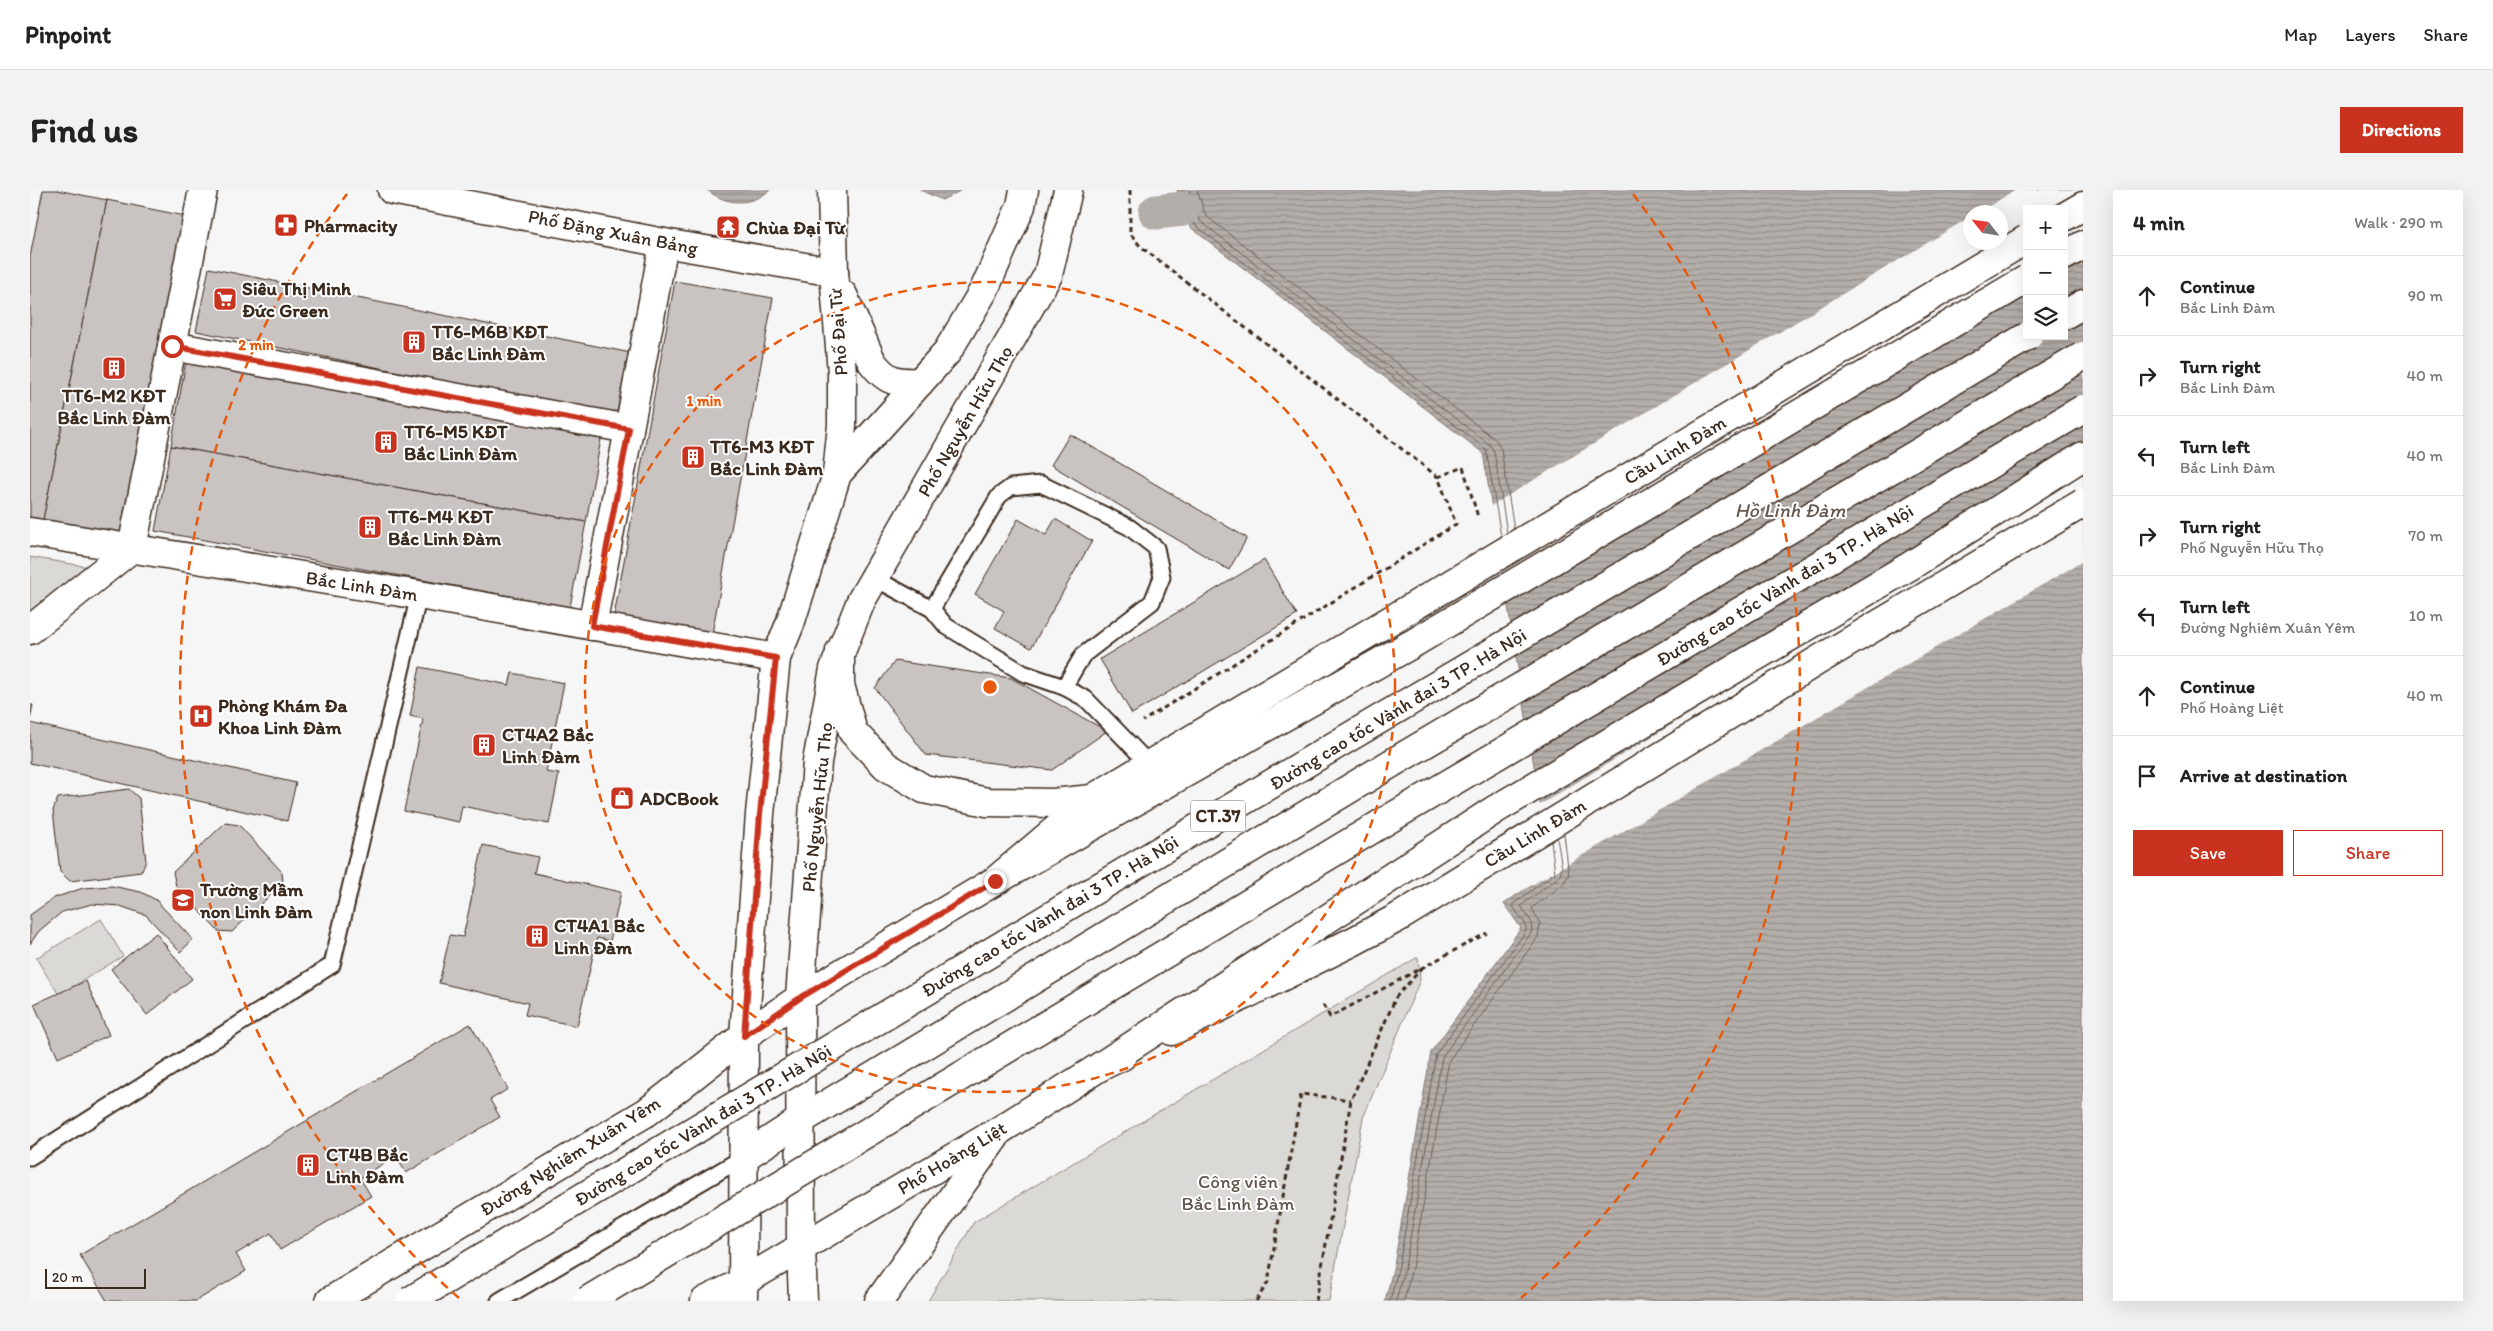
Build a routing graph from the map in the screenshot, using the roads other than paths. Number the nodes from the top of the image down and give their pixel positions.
1 (203, 190) edge
2 (392, 190) edge
3 (832, 190) edge
4 (1024, 190) edge
5 (1068, 190) edge
6 (2083, 206) edge
7 (2068, 215) edge
8 (2023, 242) edge
9 (664, 243) junction
10 (2083, 245) edge
11 (2068, 254) edge
12 (834, 272) junction
13 (2023, 281) edge
14 (2083, 304) edge
15 (2068, 313) edge
16 (2023, 339) edge
17 (172, 346) junction
18 (2083, 356) edge
19 (920, 382) junction
20 (2083, 409) edge
21 (629, 429) junction
22 (2083, 456) edge
23 (837, 474) junction
24 (2083, 502) edge
25 (30, 532) edge
26 (132, 548) junction
27 (874, 578) junction
28 (419, 595) junction
29 (932, 609) junction
30 (592, 626) junction
31 (30, 630) edge
32 (840, 651) junction
33 (776, 658) junction
34 (1064, 687) junction
35 (1150, 765) junction
36 (1092, 799) junction
37 (995, 881) junction
38 (800, 998) junction
39 (744, 1036) junction
40 (1101, 1066) junction
41 (802, 1120) junction
42 (1000, 1130) junction
43 (30, 1157) edge
44 (744, 1157) junction
45 (801, 1246) junction
46 (743, 1291) edge
47 (330, 1301) edge
48 (410, 1301) edge
49 (499, 1301) edge
50 (587, 1301) edge
51 (705, 1301) edge
52 (803, 1301) edge
53 (880, 1301) edge

1 - 17 main road
2 - 9 main road, Phố Đặng Xuân Bảng
3 - 12 main road, Phố Đại Từ
4 - 19 main road
5 - 27 main road, Phố Nguyễn Hữu Thọ
6 - 7 main road
8 - 35 main road, Cầu Linh Đàm, bridge
9 - 12 main road, Phố Đặng Xuân Bảng
9 - 21 main road
10 - 11 main road
12 - 19 main road
12 - 23 main road, Phố Đại Từ
13 - 37 main road, bridge
14 - 15 main road
16 - 48 main road, Đường cao tốc Vành đai 3 TP. Hà Nội / CT.37, bridge
17 - 21 main road
17 - 26 main road
18 - 41 main road, bridge
19 - 23 main road
20 - 50 main road, Đường cao tốc Vành đai 3 TP. Hà Nội, bridge
21 - 30 main road
22 - 40 main road
23 - 33 main road
24 - 40 main road, Cầu Linh Đàm, bridge
25 - 26 main road, Bắc Linh Đàm
26 - 28 main road, Bắc Linh Đàm
26 - 31 main road
27 - 29 lane
27 - 32 main road, Phố Nguyễn Hữu Thọ
28 - 30 main road, Bắc Linh Đàm
28 - 43 lane
29 - 34 lane
29 - 34 lane
30 - 33 main road, Bắc Linh Đàm
32 - 36 main road
32 - 38 main road, Phố Nguyễn Hữu Thọ
33 - 39 main road
34 - 35 lane
35 - 36 main road, Cầu Linh Đàm
36 - 37 main road
37 - 38 main road
38 - 39 main road, Đường Nghiêm Xuân Yêm
38 - 41 main road, Phố Nguyễn Hữu Thọ
39 - 44 main road
39 - 47 main road, Đường Nghiêm Xuân Yêm
40 - 42 main road, Phố Hoàng Liệt
41 - 44 main road
41 - 45 main road, Phố Nguyễn Hữu Thọ
42 - 45 main road, Phố Hoàng Liệt
42 - 53 main road
44 - 46 main road
44 - 49 lane
45 - 46 main road
45 - 52 main road, Phố Nguyễn Hữu Thọ
46 - 51 main road

